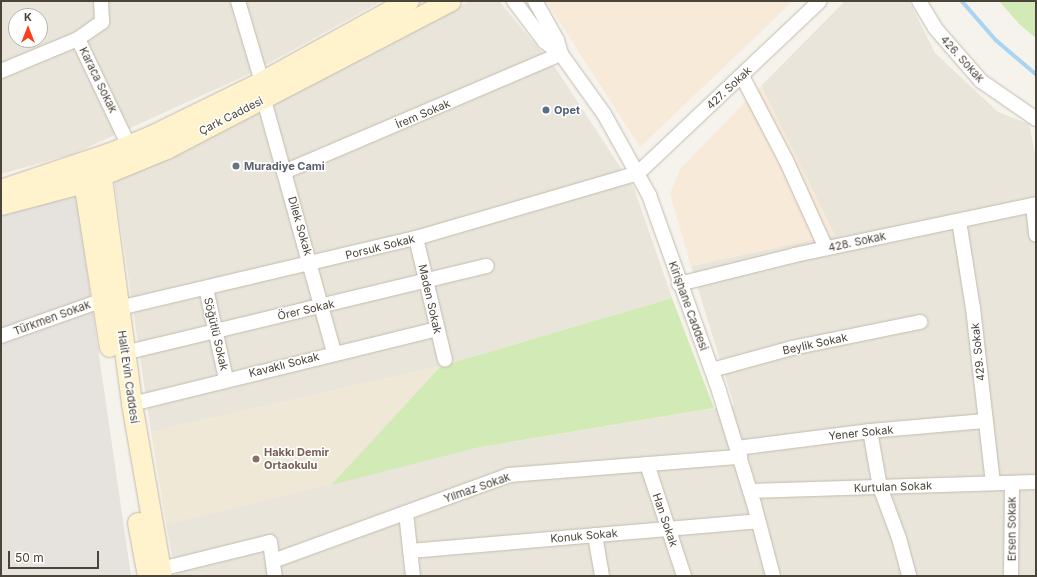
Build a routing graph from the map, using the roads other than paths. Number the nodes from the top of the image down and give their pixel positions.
1 (101, 1) edge
2 (238, 1) edge
3 (409, 1) edge
4 (451, 1) edge
5 (514, 1) edge
6 (534, 1) edge
7 (820, 1) edge
8 (919, 1) edge
9 (78, 40) junction
10 (561, 54) junction
11 (1, 71) edge
12 (742, 76) junction
13 (263, 91) junction
14 (1036, 119) edge
15 (129, 146) junction
16 (101, 167) junction
17 (284, 172) junction
18 (638, 173) junction
19 (82, 174) junction
20 (1, 190) edge
21 (1034, 204) edge
22 (1, 205) edge
23 (959, 221) junction
24 (1036, 234) edge
25 (416, 238) junction
26 (826, 248) junction
27 (311, 264) junction
28 (487, 266) dead end
29 (426, 281) junction
30 (679, 284) junction
31 (206, 288) junction
32 (113, 301) junction
33 (322, 307) junction
34 (920, 322) dead end
35 (437, 329) junction
36 (215, 331) junction
37 (1, 336) edge
38 (124, 353) junction
39 (334, 353) junction
40 (445, 360) dead end
41 (712, 370) junction
42 (226, 379) junction
43 (132, 404) junction
44 (985, 421) junction
45 (870, 431) junction
46 (738, 452) junction
47 (647, 464) junction
48 (1036, 482) edge
49 (993, 483) junction
50 (1012, 483) junction
51 (880, 487) junction
52 (750, 492) junction
53 (406, 513) junction
54 (758, 522) junction
55 (668, 529) junction
56 (595, 535) junction
57 (410, 551) junction
58 (273, 561) junction
59 (157, 574) edge
60 (275, 576) edge
61 (413, 576) edge
62 (602, 576) edge
63 (684, 576) edge
64 (772, 576) edge
65 (909, 576) edge
66 (1011, 576) edge

1 - 9 street, Karaca Sokak
2 - 13 street, Dilek Sokak
3 - 13 main road, Çark Caddesi
4 - 13 main road, Çark Caddesi
5 - 10 street, Kirişhane Caddesi
6 - 10 street, Kirişhane Caddesi
7 - 12 street, 427. Sokak
8 - 14 street, 426. Sokak
9 - 11 street
9 - 15 street, Karaca Sokak
10 - 17 street, İrem Sokak
10 - 18 street, Kirişhane Caddesi
12 - 18 street, 427. Sokak
12 - 26 street
13 - 15 main road, Çark Caddesi
13 - 16 main road, Çark Caddesi
13 - 17 street, Dilek Sokak
15 - 16 main road, Çark Caddesi
16 - 19 main road, Çark Caddesi
16 - 32 main road, Halit Evin Caddesi
17 - 27 street, Dilek Sokak
18 - 25 street, Porsuk Sokak
18 - 30 street, Kirişhane Caddesi
19 - 20 main road, Çark Caddesi
19 - 22 main road, Çark Caddesi
19 - 32 main road, Halit Evin Caddesi
21 - 23 street, 428. Sokak
21 - 24 street
23 - 26 street, 428. Sokak
23 - 44 street, 429. Sokak
25 - 27 street, Porsuk Sokak
25 - 29 street, Maden Sokak
26 - 30 street, 428. Sokak
27 - 31 street, Porsuk Sokak
27 - 33 street, Dilek Sokak
28 - 29 street, Örer Sokak
29 - 33 street, Örer Sokak
29 - 35 street, Maden Sokak
30 - 41 street, Kirişhane Caddesi
31 - 32 street, Porsuk Sokak
31 - 36 street, Söğütlü Sokak
32 - 37 street, Türkmen Sokak
32 - 38 main road, Halit Evin Caddesi
32 - 59 main road, Halit Evin Caddesi
33 - 36 street, Örer Sokak
33 - 39 street, Dilek Sokak
34 - 41 street, Beylik Sokak
35 - 39 street, Kavaklı Sokak
35 - 40 street, Maden Sokak
36 - 38 street, Örer Sokak
36 - 42 street, Söğütlü Sokak
38 - 43 main road, Halit Evin Caddesi
39 - 42 street, Kavaklı Sokak
41 - 46 street, Kirişhane Caddesi
42 - 43 street, Kavaklı Sokak
43 - 59 main road, Halit Evin Caddesi
44 - 45 street, Yener Sokak
44 - 49 street, 429. Sokak
45 - 46 street, Yener Sokak
45 - 51 street
46 - 47 street, Yılmaz Sokak
46 - 52 street, Kirişhane Caddesi
47 - 53 street, Yılmaz Sokak
47 - 55 street, Han Sokak
48 - 50 street, Kurtulan Sokak
49 - 50 street, Kurtulan Sokak
49 - 51 street, Kurtulan Sokak
50 - 66 street, Ersen Sokak
51 - 52 street, Kurtulan Sokak
51 - 65 street
52 - 54 street, Kirişhane Caddesi
53 - 57 street
53 - 58 street, Yılmaz Sokak
54 - 55 street, Konuk Sokak
54 - 64 street, Kirişhane Caddesi
55 - 56 street, Konuk Sokak
55 - 63 street, Han Sokak
56 - 57 street, Konuk Sokak
56 - 62 street
57 - 61 street
58 - 59 street
58 - 60 street

